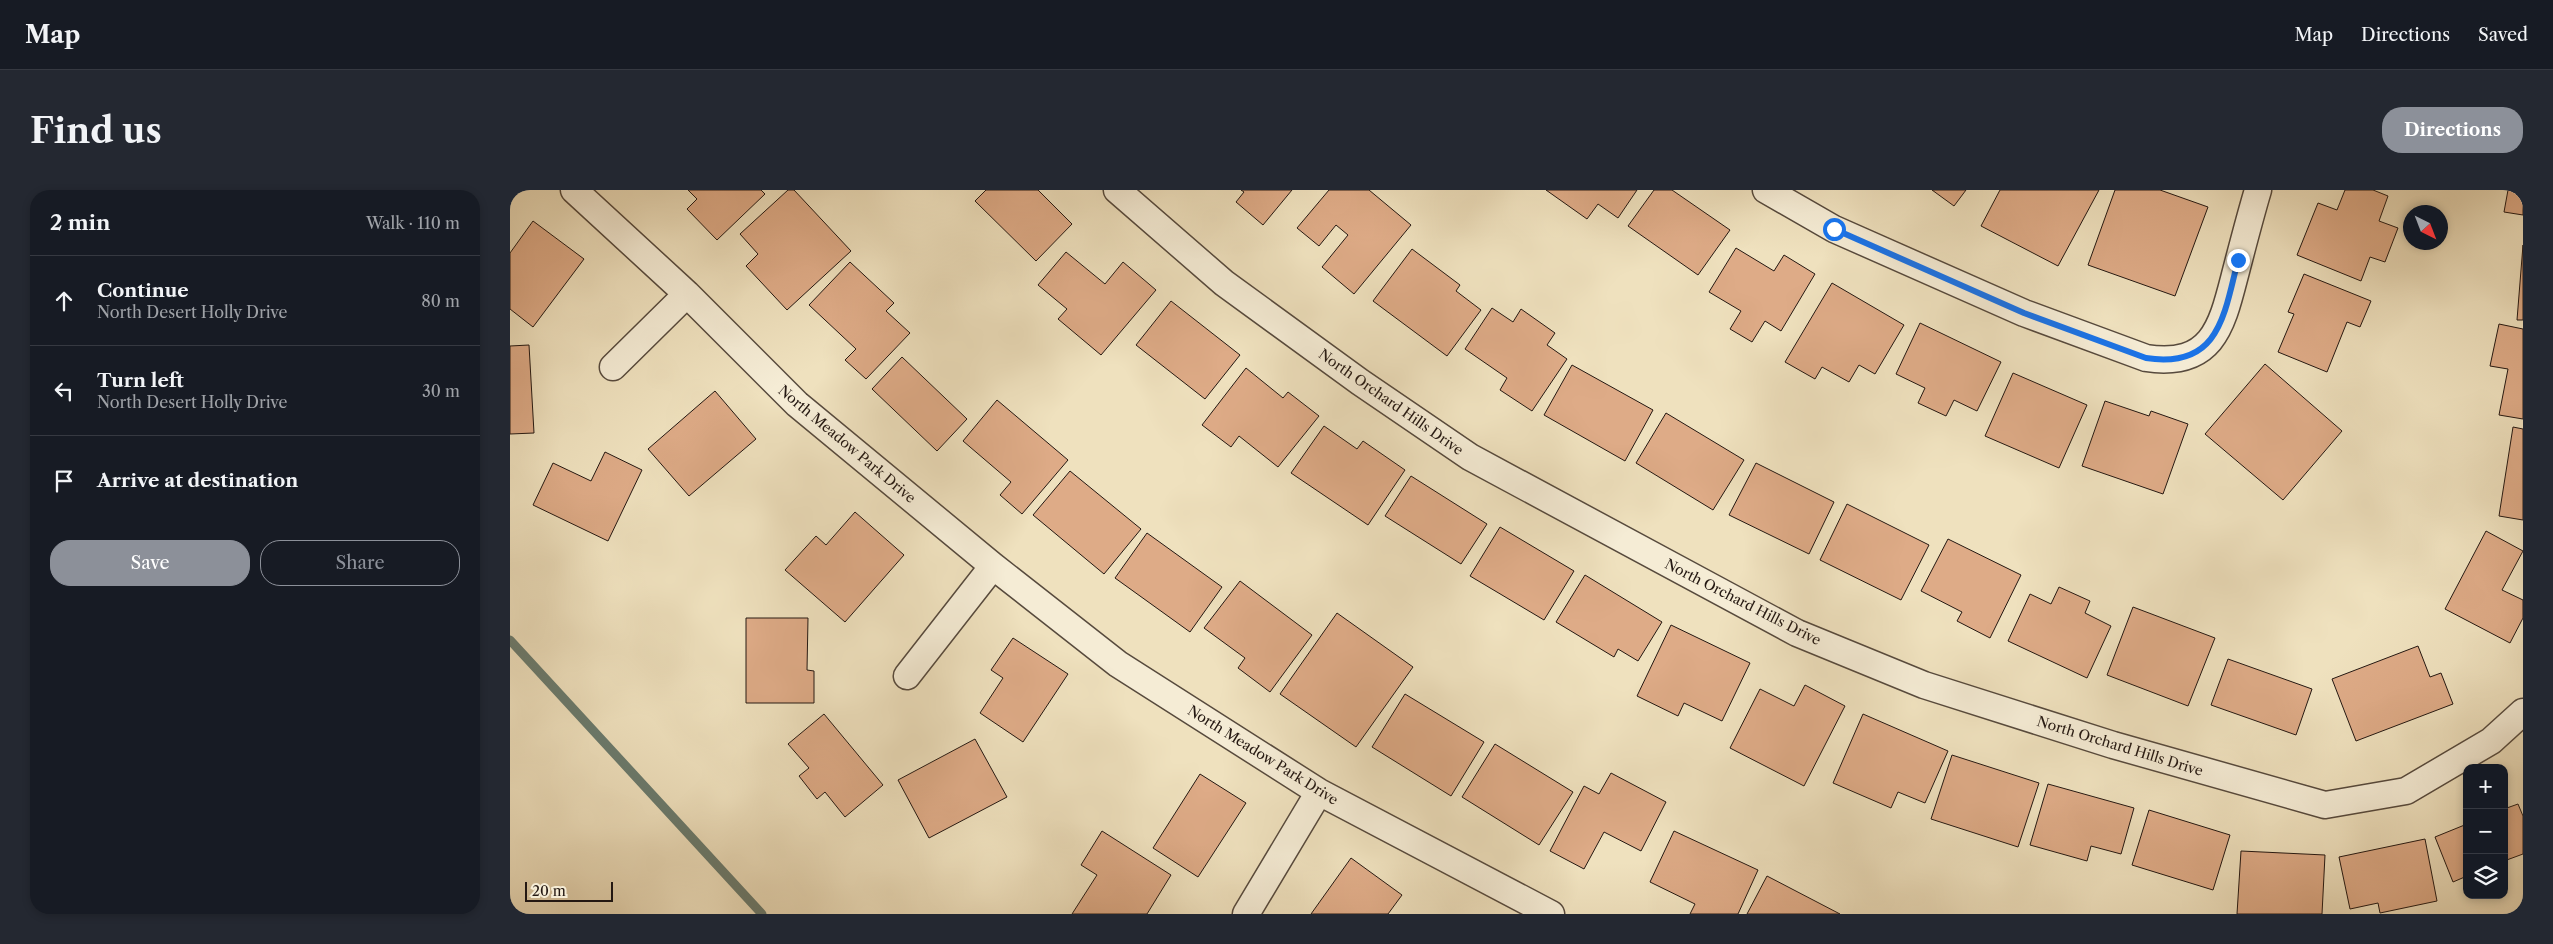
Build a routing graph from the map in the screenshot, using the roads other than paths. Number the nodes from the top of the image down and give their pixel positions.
1 (574, 190) edge
2 (1117, 190) edge
3 (1766, 190) edge
4 (2258, 190) edge
5 (687, 294) junction
6 (613, 368) dead end
7 (993, 566) junction
8 (907, 676) dead end
9 (2523, 712) edge
10 (1319, 792) junction
11 (1246, 914) edge
12 (1552, 914) edge

1 - 5 street, North Meadow Park Drive
2 - 9 street, North Orchard Hills Drive
3 - 4 street
5 - 6 street
5 - 7 street, North Meadow Park Drive
7 - 8 street
7 - 10 street, North Meadow Park Drive
10 - 11 street
10 - 12 street, North Meadow Park Drive

